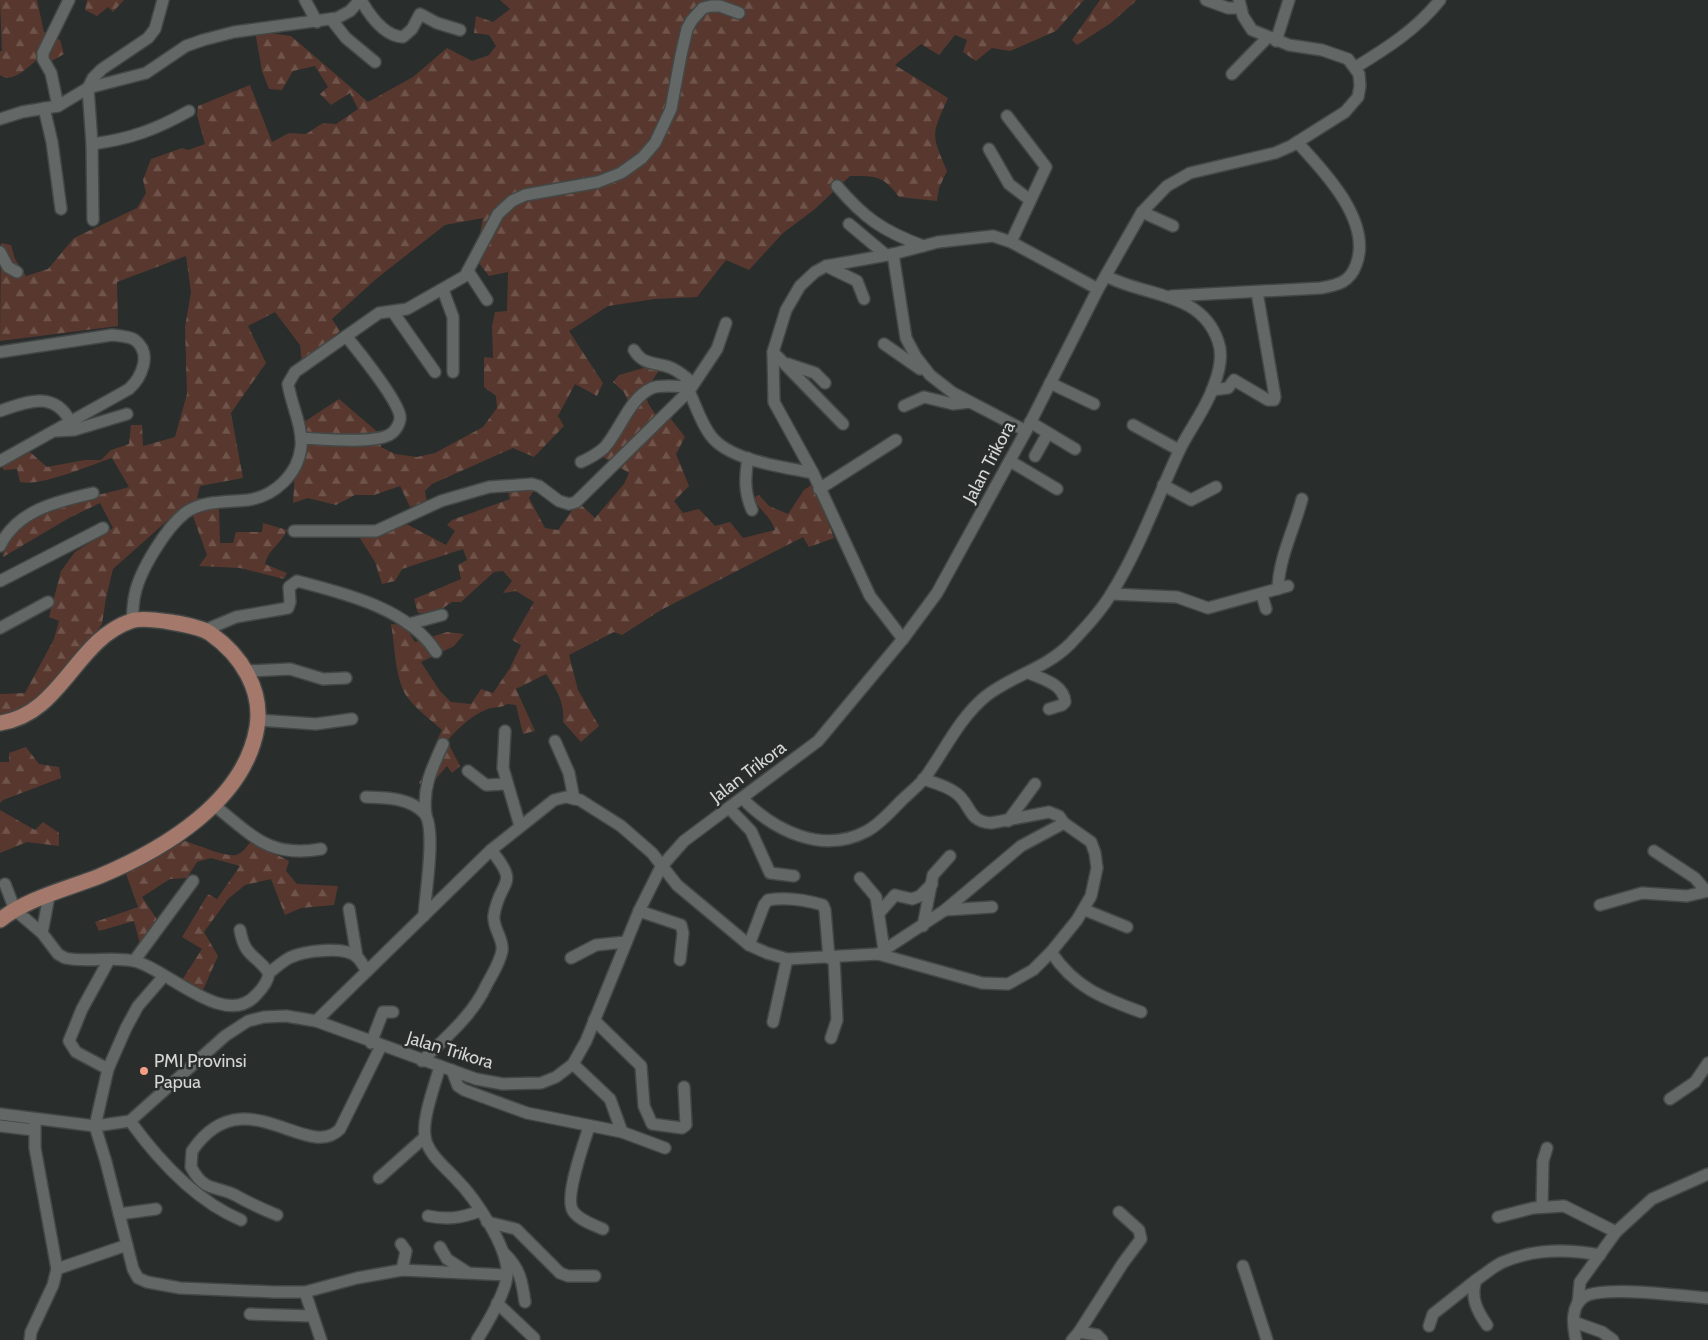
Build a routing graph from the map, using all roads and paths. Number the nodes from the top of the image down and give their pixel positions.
1 (69, 0) edge
2 (163, 0) edge
3 (305, 0) edge
4 (360, 0) edge
5 (1206, 0) edge
6 (1289, 0) edge
7 (1440, 0) edge
8 (1240, 4) edge
9 (739, 13) dead end
10 (331, 18) junction
11 (317, 22) junction
12 (460, 30) dead end
13 (1272, 39) junction
14 (375, 62) dead end
15 (1357, 70) junction
16 (1232, 74) dead end
17 (88, 88) junction
18 (58, 106) junction
19 (44, 108) junction
20 (189, 111) dead end
21 (1008, 116) dead end
22 (0, 119) edge
23 (1297, 142) junction
24 (92, 144) junction
25 (989, 149) dead end
26 (837, 186) dead end
27 (1030, 200) junction
28 (60, 209) dead end
29 (1142, 212) junction
30 (93, 220) dead end
31 (849, 224) dead end
32 (1173, 226) dead end
33 (1011, 242) junction
34 (923, 246) junction
35 (0, 252) edge
36 (889, 254) junction
37 (826, 266) junction
38 (468, 271) junction
39 (17, 272) dead end
40 (1106, 276) junction
41 (1098, 289) junction
42 (443, 290) junction
43 (1257, 292) junction
44 (1206, 294) junction
45 (1169, 296) junction
46 (487, 300) dead end
47 (864, 300) dead end
48 (393, 312) junction
49 (1199, 312) junction
50 (726, 323) dead end
51 (346, 336) junction
52 (884, 344) dead end
53 (634, 350) dead end
54 (0, 352) edge
55 (773, 352) junction
56 (786, 364) junction
57 (435, 372) dead end
58 (453, 372) dead end
59 (930, 375) junction
60 (826, 383) dead end
61 (1050, 383) junction
62 (691, 387) junction
63 (1212, 390) junction
64 (970, 402) junction
65 (1094, 404) dead end
66 (904, 406) dead end
67 (0, 411) edge
68 (127, 414) dead end
69 (70, 421) junction
70 (843, 424) dead end
71 (1133, 425) dead end
72 (1028, 427) junction
73 (54, 431) junction
74 (1048, 433) junction
75 (301, 438) junction
76 (896, 440) dead end
77 (1075, 450) dead end
78 (1179, 450) junction
79 (1036, 456) dead end
80 (748, 458) junction
81 (0, 461) edge
82 (1010, 461) junction
83 (581, 462) dead end
84 (813, 473) junction
85 (1163, 485) junction
86 (1216, 487) dead end
87 (820, 488) junction
88 (1057, 488) dead end
89 (93, 493) dead end
90 (1302, 499) dead end
91 (752, 510) dead end
92 (103, 528) dead end
93 (294, 531) dead end
94 (0, 546) edge
95 (0, 581) edge
96 (1111, 594) junction
97 (1262, 595) junction
98 (48, 602) dead end
99 (1266, 609) dead end
100 (442, 615) dead end
101 (132, 620) junction
102 (408, 624) junction
103 (0, 628) edge
104 (205, 630) junction
105 (903, 639) junction
106 (436, 652) dead end
107 (246, 671) junction
108 (1029, 673) junction
109 (346, 678) dead end
110 (1049, 709) dead end
111 (352, 719) dead end
112 (258, 720) junction
113 (0, 723) edge
114 (505, 731) dead end
115 (555, 741) dead end
116 (443, 744) dead end
117 (468, 771) dead end
118 (923, 779) junction
119 (506, 784) junction
120 (1035, 784) dead end
121 (366, 797) dead end
122 (742, 798) junction
123 (574, 799) junction
124 (215, 806) junction
125 (729, 808) junction
126 (426, 815) junction
127 (1008, 821) junction
128 (1064, 823) junction
129 (520, 826) junction
130 (321, 849) dead end
131 (491, 850) junction
132 (1654, 852) dead end
133 (950, 856) dead end
134 (661, 866) junction
135 (794, 876) dead end
136 (860, 878) dead end
137 (193, 881) dead end
138 (5, 884) dead end
139 (932, 884) junction
140 (1707, 891) edge
141 (49, 896) junction
142 (1600, 905) dead end
143 (992, 907) dead end
144 (349, 909) dead end
145 (15, 910) junction
146 (945, 910) junction
147 (1085, 910) junction
148 (639, 911) junction
149 (879, 913) junction
150 (424, 916) junction
151 (0, 920) edge
152 (923, 926) junction
153 (1127, 927) dead end
154 (240, 930) dead end
155 (42, 933) junction
156 (626, 942) junction
157 (749, 945) junction
158 (881, 952) junction
159 (1051, 952) junction
160 (358, 957) junction
161 (571, 958) dead end
162 (832, 958) junction
163 (787, 959) junction
164 (109, 960) junction
165 (680, 960) dead end
166 (134, 961) junction
167 (367, 971) junction
168 (269, 973) junction
169 (164, 976) junction
170 (393, 1012) dead end
171 (1141, 1012) dead end
172 (594, 1020) junction
173 (316, 1021) junction
174 (772, 1022) dead end
175 (831, 1038) dead end
176 (376, 1044) junction
177 (422, 1061) junction
178 (1708, 1063) edge
179 (573, 1064) junction
180 (440, 1066) junction
181 (108, 1070) junction
182 (452, 1070) junction
183 (684, 1087) dead end
184 (1670, 1099) dead end
185 (0, 1114) edge
186 (130, 1121) junction
187 (34, 1125) junction
188 (0, 1126) edge
189 (94, 1126) junction
190 (589, 1127) junction
191 (622, 1132) junction
192 (425, 1137) junction
193 (665, 1148) dead end
194 (1547, 1148) dead end
195 (1708, 1174) edge
196 (379, 1178) dead end
197 (1542, 1206) junction
198 (156, 1209) dead end
199 (480, 1211) junction
200 (1119, 1212) dead end
201 (119, 1214) junction
202 (277, 1215) dead end
203 (428, 1216) dead end
204 (1498, 1217) dead end
205 (241, 1220) dead end
206 (486, 1222) junction
207 (603, 1229) dead end
208 (1616, 1232) junction
209 (401, 1244) dead end
210 (127, 1245) junction
211 (440, 1247) dead end
212 (504, 1252) junction
213 (1600, 1254) junction
214 (1243, 1266) dead end
215 (57, 1269) junction
216 (402, 1270) junction
217 (471, 1274) junction
218 (507, 1275) junction
219 (595, 1276) dead end
220 (1476, 1280) junction
221 (305, 1292) junction
222 (1708, 1298) edge
223 (525, 1302) dead end
224 (497, 1303) junction
225 (1578, 1303) junction
226 (250, 1314) dead end
227 (312, 1316) junction
228 (1574, 1322) junction
229 (1487, 1325) dead end
230 (1429, 1326) dead end
231 (1076, 1336) edge
232 (534, 1338) dead end
233 (30, 1340) edge
234 (321, 1340) edge
235 (477, 1340) edge
236 (1102, 1340) edge
237 (1267, 1340) edge
238 (1576, 1340) edge
239 (1613, 1340) edge

1 - 18 street
2 - 17 street
3 - 11 street
4 - 10 street
4 - 12 street
5 - 8 street
6 - 13 street
7 - 15 street
8 - 13 street
9 - 38 street
10 - 11 street
10 - 14 street
11 - 17 street
13 - 15 street
13 - 16 street
15 - 23 street, Jalan Trikora
17 - 18 street
17 - 24 street
18 - 19 street
19 - 22 street
19 - 28 street
20 - 24 street
21 - 27 street
23 - 29 street, Jalan Trikora
23 - 43 street
24 - 30 street
25 - 27 street
26 - 34 street
27 - 33 street
29 - 32 street
29 - 40 street, Jalan Trikora
31 - 36 street
33 - 34 street
33 - 41 street
34 - 36 street
35 - 39 street
36 - 37 street
36 - 59 street
37 - 47 street
37 - 55 street
38 - 42 street
38 - 46 street
40 - 41 street, Jalan Trikora
40 - 45 street
41 - 61 street, Jalan Trikora
42 - 48 street
42 - 58 street
43 - 44 street
43 - 63 street
44 - 45 street
44 - 49 street
45 - 49 street
48 - 51 street
48 - 57 street
49 - 63 street
50 - 62 street
51 - 75 street
51 - 75 street
52 - 59 street
53 - 62 street
54 - 69 street
55 - 56 street
55 - 84 street
56 - 60 street
56 - 70 street
59 - 64 street
61 - 65 street
61 - 72 street, Jalan Trikora
62 - 80 street
62 - 83 street
62 - 93 street
63 - 78 street
64 - 66 street
64 - 72 street
67 - 69 street
68 - 73 street
69 - 73 street
71 - 78 street
72 - 74 street
72 - 82 street, Jalan Trikora
73 - 81 street
74 - 77 street
74 - 79 street
75 - 101 street
76 - 87 street
78 - 85 street
80 - 84 street
80 - 91 street
82 - 88 street
82 - 105 street, Jalan Trikora
84 - 87 street
85 - 86 street
85 - 96 street
87 - 105 street
89 - 94 street
90 - 97 street
92 - 95 street
96 - 97 street
96 - 108 street
97 - 99 street
98 - 103 street
100 - 102 street
101 - 104 main road
101 - 113 main road
102 - 104 street
102 - 106 street
104 - 107 main road
105 - 122 street, Jalan Trikora
107 - 109 street
107 - 112 main road
108 - 110 street
108 - 118 street
111 - 112 street
112 - 124 main road
114 - 119 street
115 - 123 street
116 - 126 street
117 - 119 street
118 - 122 street
118 - 127 street
119 - 129 street
120 - 127 street
121 - 126 street
122 - 125 street, Jalan Trikora
123 - 129 street
123 - 134 street
124 - 130 street
124 - 141 main road
125 - 134 street, Jalan Trikora
125 - 135 street
126 - 150 street
127 - 128 street
128 - 146 street
128 - 147 street
129 - 131 street
131 - 150 street
131 - 177 street
132 - 140 street
133 - 139 street
134 - 148 street, Jalan Trikora
134 - 157 street
136 - 149 street
137 - 166 street
138 - 145 street
139 - 149 street
139 - 152 street
140 - 142 street
141 - 145 main road
141 - 155 street
143 - 146 street
144 - 160 street
145 - 151 main road
145 - 155 street
146 - 152 street
147 - 153 street
147 - 159 street
148 - 156 street, Jalan Trikora
148 - 165 street
149 - 158 street
150 - 167 street
152 - 158 street
154 - 168 street
155 - 164 street
156 - 161 street
156 - 172 street, Jalan Trikora
157 - 162 street
157 - 163 street
158 - 159 street
158 - 162 street
159 - 171 street
160 - 167 street
160 - 168 street
162 - 163 street
162 - 175 street
163 - 174 street
164 - 166 street
164 - 181 street
166 - 169 street
167 - 173 street
168 - 169 street
169 - 181 street
170 - 176 street
172 - 179 street, Jalan Trikora
172 - 183 street
173 - 176 street, Jalan Trikora
173 - 186 street, Jalan Trikora
176 - 177 street, Jalan Trikora
176 - 202 street
177 - 180 street, Jalan Trikora
178 - 184 street
179 - 182 street, Jalan Trikora
179 - 191 street
180 - 182 street, Jalan Trikora
180 - 192 street
181 - 189 street
182 - 190 street
185 - 187 street
186 - 189 street
186 - 205 street
187 - 188 street
187 - 189 street
187 - 215 street
189 - 201 street
190 - 191 street
190 - 207 street
191 - 193 street
192 - 196 street
192 - 199 street
194 - 197 street
195 - 208 street
197 - 204 street
197 - 208 street
198 - 201 street
199 - 203 street
199 - 206 street
200 - 231 street
201 - 210 street
206 - 212 street
206 - 219 street
208 - 213 street
209 - 216 street
210 - 215 street
210 - 221 street
211 - 217 street
212 - 218 street
212 - 223 street
213 - 220 street
213 - 225 street
214 - 237 street
215 - 233 street
216 - 217 street
216 - 221 street
217 - 218 street
218 - 224 street
220 - 229 street
220 - 230 street
221 - 227 street
222 - 225 street
224 - 232 street
224 - 235 street
225 - 228 street
226 - 227 street
227 - 234 street
228 - 238 street
228 - 239 street
231 - 236 street

